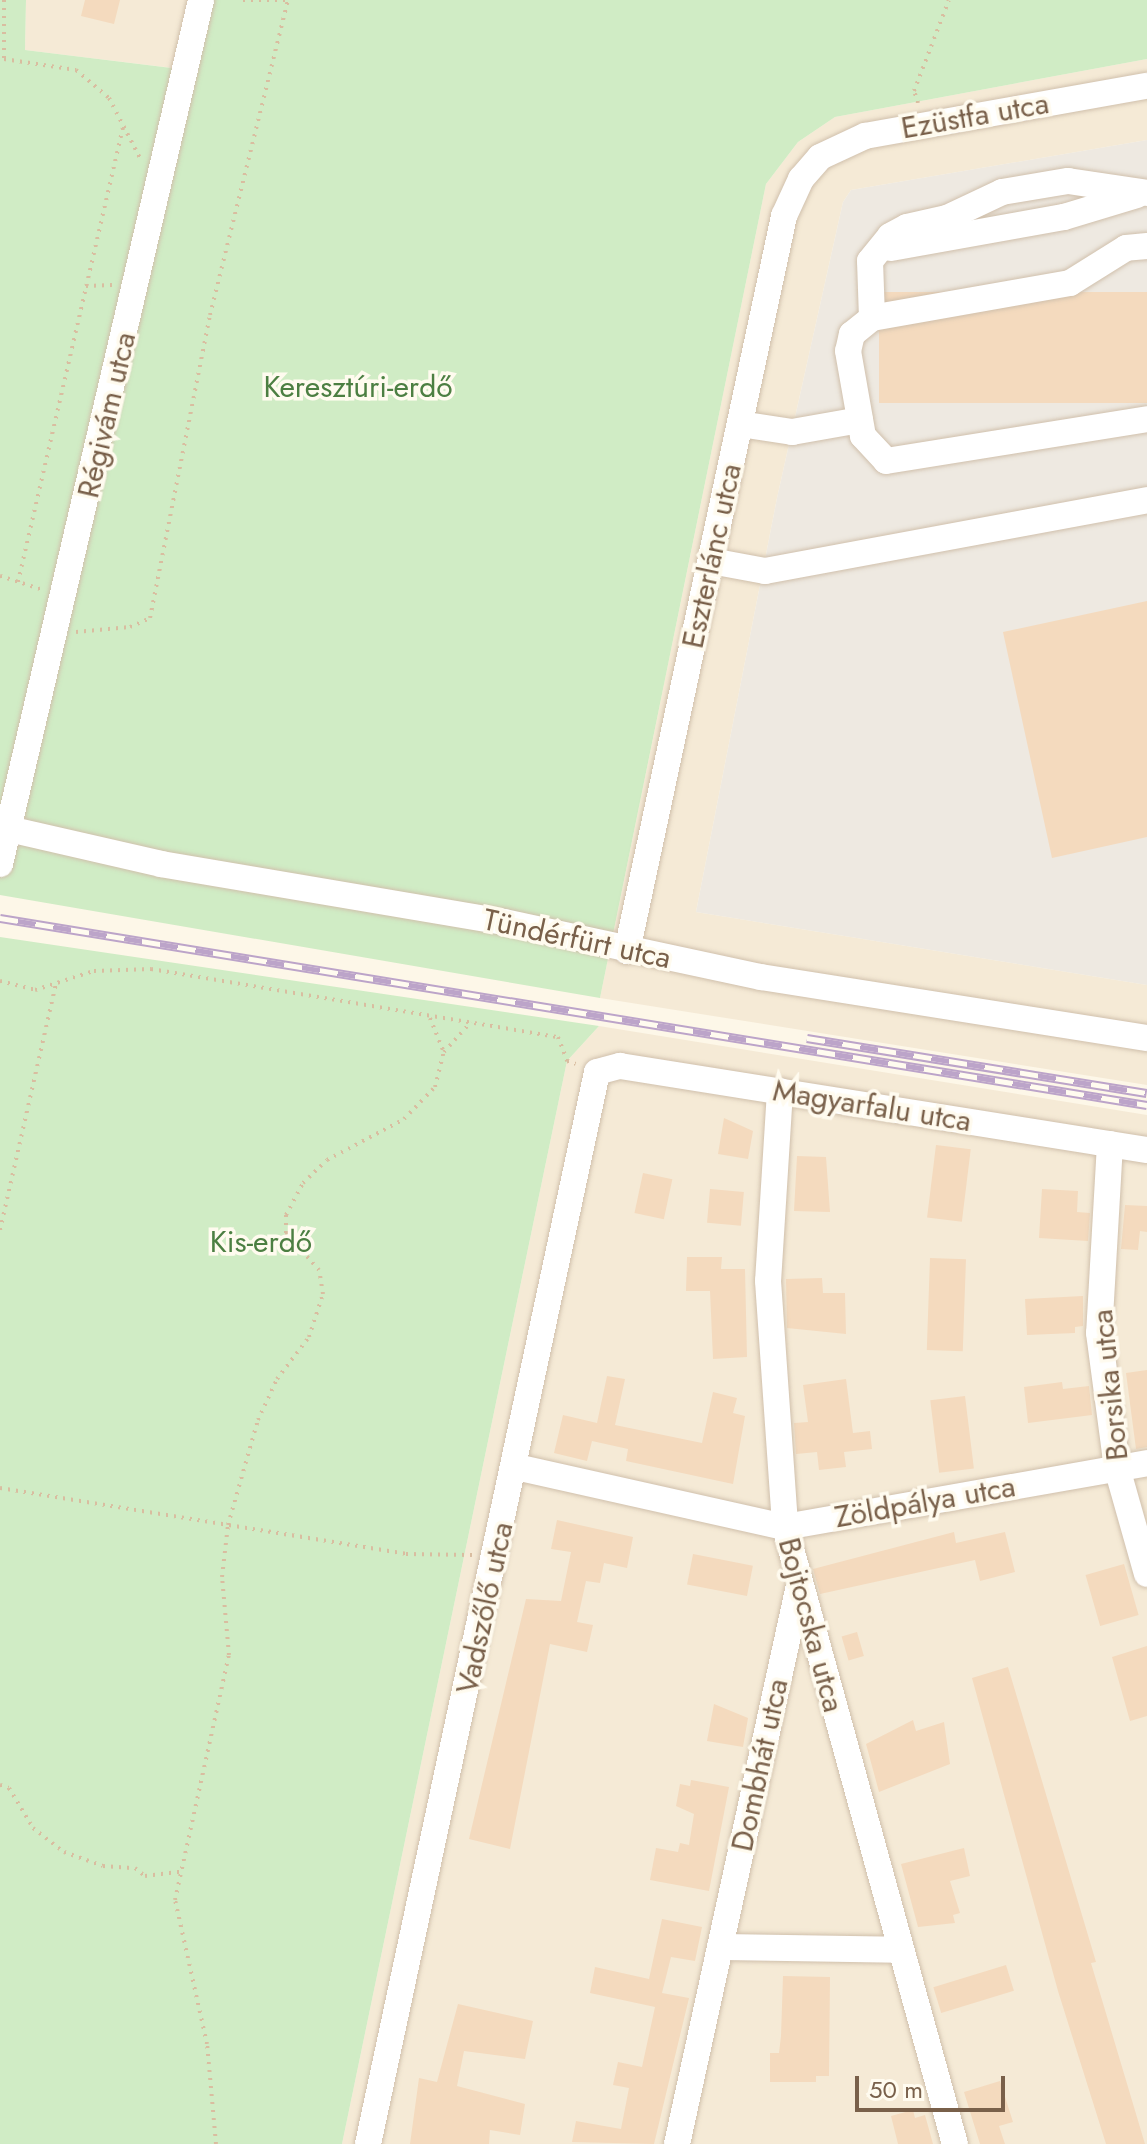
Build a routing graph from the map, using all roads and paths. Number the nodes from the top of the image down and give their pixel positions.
1 (4, 0) edge
2 (201, 0) edge
3 (243, 0) edge
4 (288, 0) edge
5 (949, 0) edge
6 (1147, 86) edge
7 (924, 125) junction
8 (123, 126) junction
9 (810, 166) joint
10 (160, 191) junction
11 (1142, 194) edge
12 (1147, 246) edge
13 (874, 251) junction
14 (872, 318) junction
15 (1147, 419) edge
16 (860, 420) junction
17 (740, 424) junction
18 (1147, 500) edge
19 (711, 561) junction
20 (0, 576) edge
21 (18, 582) junction
22 (64, 597) junction
23 (57, 629) junction
24 (5, 828) edge
25 (0, 864) edge
26 (627, 951) junction
27 (0, 981) edge
28 (56, 983) junction
29 (430, 1018) junction
30 (471, 1022) junction
31 (1147, 1038) edge
32 (444, 1052) junction
33 (597, 1072) junction
34 (780, 1091) junction
35 (1110, 1144) junction
36 (1147, 1150) edge
37 (0, 1230) edge
38 (1147, 1463) edge
39 (516, 1467) junction
40 (1117, 1468) junction
41 (0, 1488) edge
42 (228, 1525) junction
43 (785, 1527) junction
44 (497, 1555) junction
45 (1147, 1574) edge
46 (800, 1583) junction
47 (0, 1785) edge
48 (180, 1872) junction
49 (720, 1947) junction
50 (901, 1950) junction
51 (216, 2144) edge
52 (368, 2144) edge
53 (677, 2144) edge
54 (955, 2144) edge

1 - 8 path
2 - 10 street, Régivám utca
3 - 4 path
4 - 23 path
5 - 7 path
6 - 7 street, Ezüstfa utca
7 - 9 street, Ezüstfa utca
8 - 10 path
8 - 21 path
9 - 17 street, Eszterlánc utca
10 - 22 street, Régivám utca
11 - 13 street
11 - 13 street
12 - 14 street
13 - 14 street
14 - 16 street
15 - 16 street
16 - 17 street
17 - 19 street, Eszterlánc utca
18 - 19 street
19 - 26 street, Eszterlánc utca
20 - 21 path
21 - 22 path
22 - 23 street, Régivám utca
23 - 24 street, Régivám utca
24 - 25 street, Régivám utca
24 - 26 street, Tündérfürt utca
26 - 31 street, Tündérfürt utca
27 - 28 path
28 - 29 path
28 - 37 path
29 - 30 path
29 - 32 path
30 - 32 path
30 - 33 path
32 - 42 path
33 - 34 street, Magyarfalu utca
33 - 39 street, Vadszőlő utca
34 - 35 street, Magyarfalu utca
34 - 43 street, Bojtocska utca
35 - 36 street, Magyarfalu utca
35 - 40 street, Borsika utca
38 - 40 street, Zöldpálya utca
39 - 43 street, Zöldpálya utca
39 - 44 street, Vadszőlő utca
40 - 43 street, Zöldpálya utca
40 - 45 street, Borsika utca
41 - 42 path
42 - 44 path
42 - 48 path
43 - 46 street, Bojtocska utca
44 - 52 street, Vadszőlő utca
46 - 49 street, Dombhát utca
46 - 50 street, Bojtocska utca
47 - 48 path
48 - 51 path
49 - 50 street
49 - 53 street, Dombhát utca
50 - 54 street, Bojtocska utca

